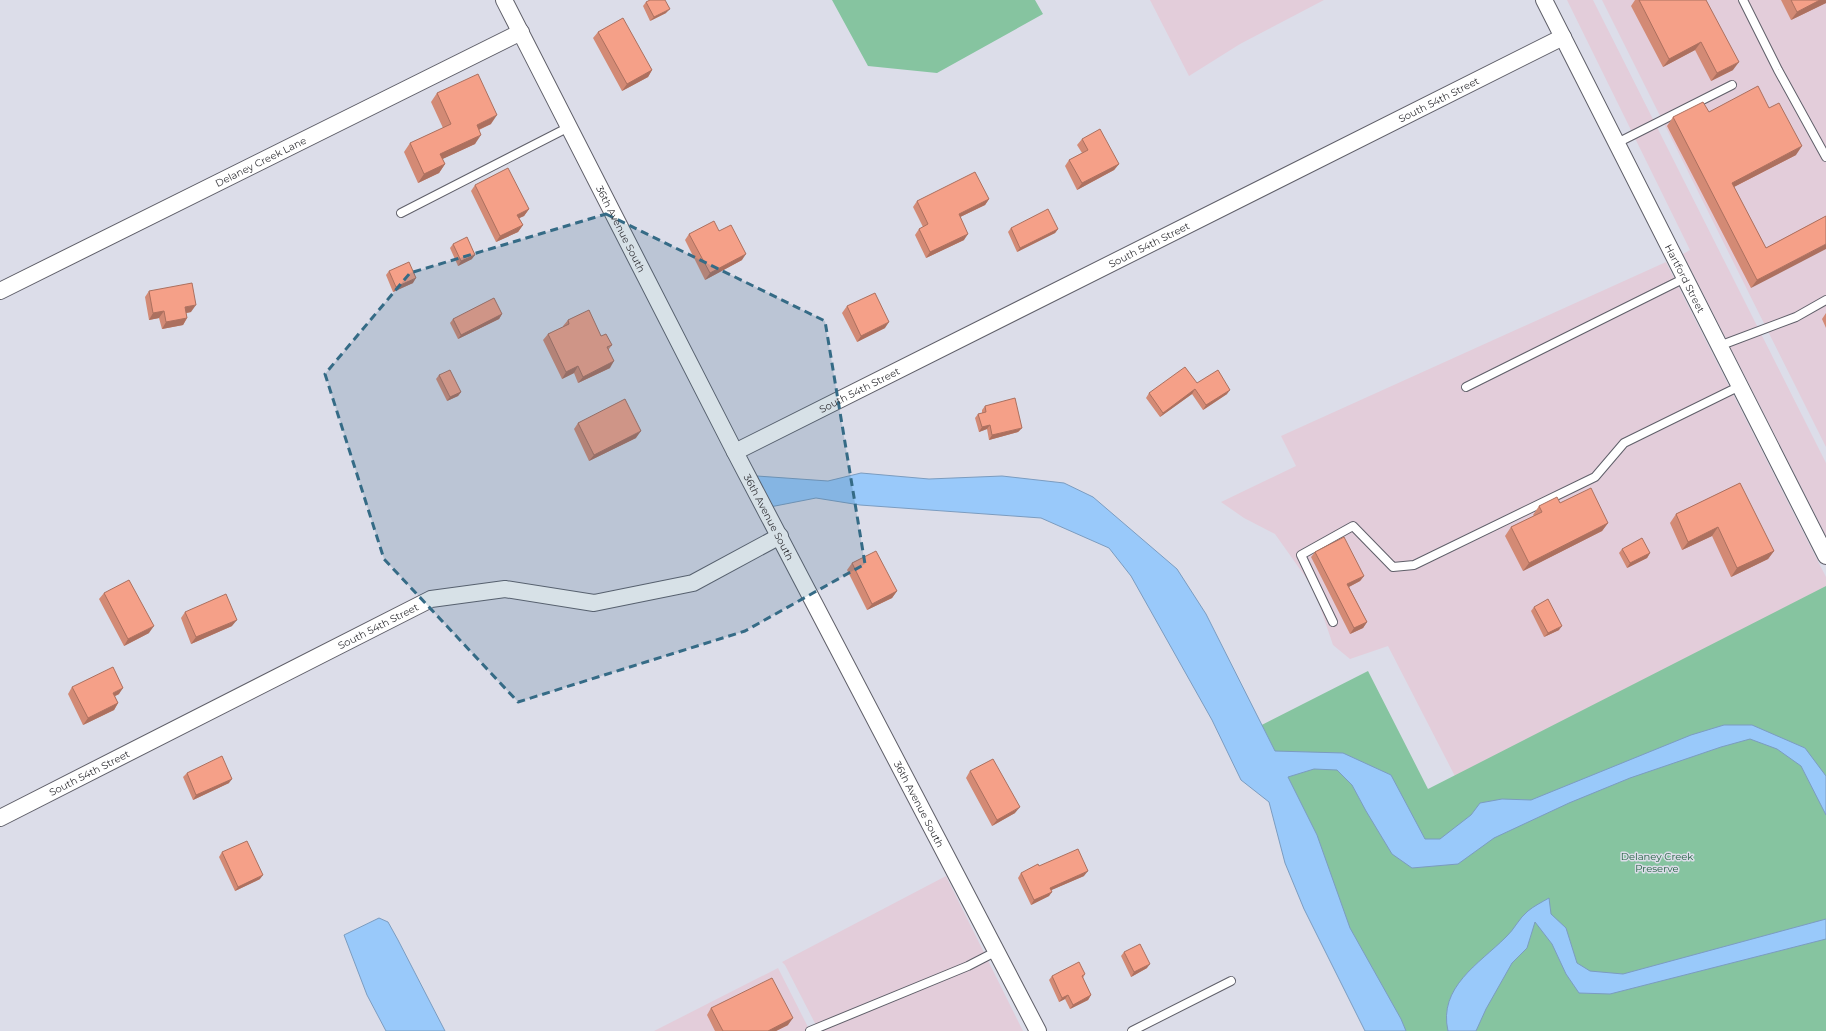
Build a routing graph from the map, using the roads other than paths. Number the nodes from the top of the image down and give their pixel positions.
1 (504, 0) edge
2 (1544, 0) edge
3 (1743, 0) edge
4 (521, 32) junction
5 (1563, 37) junction
6 (1732, 85) dead end
7 (569, 127) junction
8 (1617, 143) junction
9 (1826, 157) edge
10 (401, 213) dead end
11 (1685, 278) junction
12 (0, 291) edge
13 (1826, 300) edge
14 (1719, 346) junction
15 (1740, 386) junction
16 (1466, 387) dead end
17 (735, 452) junction
18 (780, 536) junction
19 (1826, 556) edge
20 (1334, 622) dead end
21 (0, 818) edge
22 (997, 951) junction
23 (1231, 981) dead end
24 (810, 1031) edge
25 (1038, 1031) edge
26 (1132, 1031) edge

1 - 4 street, 36th Avenue South
2 - 5 street, Hartford Street
3 - 9 lane
4 - 7 street, 36th Avenue South
4 - 12 street, Delaney Creek Lane
5 - 8 street, Hartford Street
5 - 17 street, South 54th Street
6 - 8 lane
7 - 10 lane
7 - 17 street, 36th Avenue South
8 - 11 street, Hartford Street
11 - 14 street, Hartford Street
11 - 16 lane
13 - 14 lane
14 - 15 street, Hartford Street
15 - 19 street, Hartford Street
15 - 20 lane
17 - 18 street, 36th Avenue South
18 - 21 street, South 54th Street
18 - 22 street, 36th Avenue South
22 - 24 lane
22 - 25 street, 36th Avenue South
23 - 26 lane

